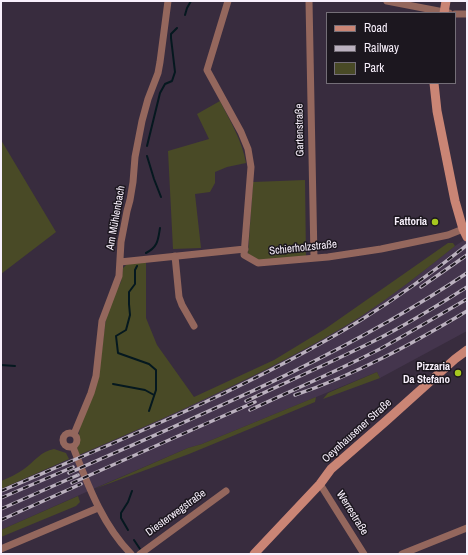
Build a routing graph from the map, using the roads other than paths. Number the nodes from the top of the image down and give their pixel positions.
1 (168, 1) edge
2 (228, 1) edge
3 (309, 1) edge
4 (386, 1) edge
5 (446, 1) edge
6 (440, 12) edge
7 (445, 12) edge
8 (456, 14) edge
9 (467, 14) edge
10 (434, 84) edge
11 (466, 231) edge
12 (245, 249) junction
13 (175, 256) junction
14 (314, 258) junction
15 (120, 262) junction
16 (194, 326) dead end
17 (467, 350) edge
18 (74, 434) junction
19 (73, 447) junction
20 (320, 484) junction
21 (226, 491) dead end
22 (98, 508) junction
23 (467, 528) edge
24 (1, 548) edge
25 (131, 554) edge
26 (140, 554) edge
27 (254, 554) edge
28 (364, 554) edge
29 (402, 554) edge

1 - 15 street, Am Mühlenbach
2 - 12 street
3 - 14 street, Gartenstraße
4 - 6 street
5 - 7 main road
8 - 9 street
10 - 11 main road
11 - 14 street, Schierholzstraße
12 - 13 street
12 - 14 street, Schierholzstraße
13 - 15 street
13 - 16 street
15 - 18 street, Am Mühlenbach
17 - 20 main road, Oeynhausener Straße
18 - 19 street
18 - 19 street
19 - 22 street
20 - 27 main road, Oeynhausener Straße
20 - 28 street, Werrestraße
21 - 26 street, Diesterwegstraße
22 - 24 street
22 - 25 street
23 - 29 street

